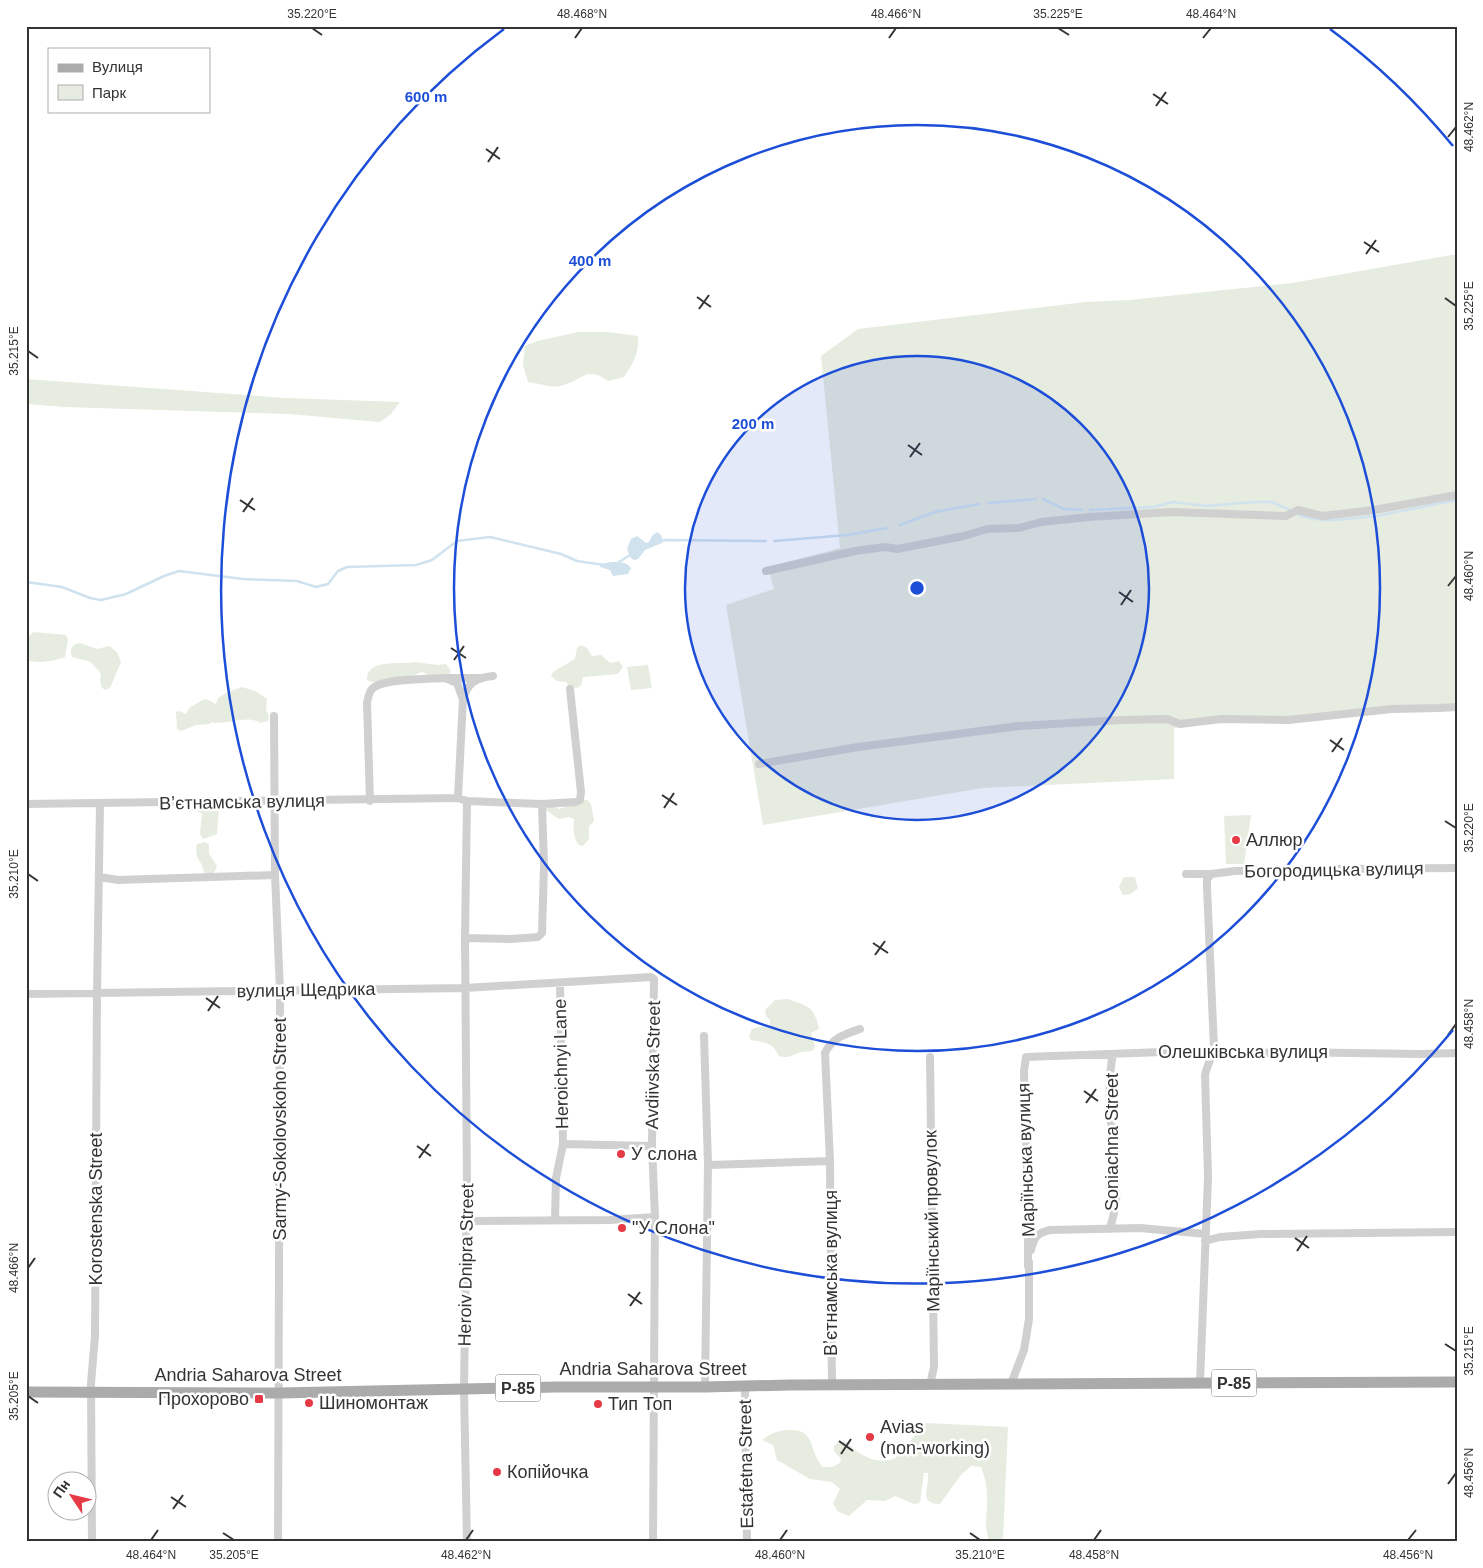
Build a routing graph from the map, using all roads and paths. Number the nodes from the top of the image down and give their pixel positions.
1 (1457, 495) edge
2 (766, 571) dead end
3 (493, 676) dead end
4 (445, 678) junction
5 (478, 678) junction
6 (570, 689) dead end
7 (463, 699) junction
8 (1457, 706) edge
9 (274, 716) dead end
10 (759, 764) dead end
11 (458, 798) junction
12 (370, 801) junction
13 (467, 801) junction
14 (275, 802) junction
15 (100, 803) junction
16 (26, 804) edge
17 (542, 804) junction
18 (1457, 868) edge
19 (1186, 874) dead end
20 (1211, 874) junction
21 (275, 875) junction
22 (99, 877) junction
23 (465, 938) junction
24 (560, 984) junction
25 (466, 988) junction
26 (280, 991) junction
27 (97, 993) junction
28 (26, 994) edge
29 (860, 1028) dead end
30 (704, 1036) dead end
31 (1457, 1053) edge
32 (1113, 1054) junction
33 (1029, 1056) joint
34 (1212, 1056) junction
35 (930, 1057) dead end
36 (563, 1144) junction
37 (652, 1146) junction
38 (830, 1161) junction
39 (708, 1165) junction
40 (655, 1218) junction
41 (555, 1220) junction
42 (466, 1221) junction
43 (1110, 1229) junction
44 (1457, 1232) edge
45 (1206, 1237) junction
46 (1028, 1266) junction
47 (1457, 1382) edge
48 (1200, 1383) junction
49 (1011, 1384) junction
50 (930, 1385) junction
51 (832, 1386) junction
52 (654, 1387) junction
53 (745, 1387) junction
54 (704, 1388) junction
55 (464, 1389) junction
56 (26, 1392) edge
57 (92, 1392) junction
58 (280, 1393) junction
59 (92, 1542) edge
60 (278, 1542) edge
61 (467, 1542) edge
62 (653, 1542) edge
63 (747, 1542) edge

1 - 2 street
3 - 5 street
4 - 5 street
4 - 7 street
4 - 12 street
5 - 7 street
6 - 17 street
7 - 11 street
8 - 10 street
9 - 14 street, Sarmy-Sokolovskoho Street
11 - 12 street, Вʼєтнамська вулиця
11 - 13 street
12 - 14 street, Вʼєтнамська вулиця
13 - 17 street
13 - 23 street, Heroiv Dnipra Street
14 - 15 street, Вʼєтнамська вулиця
14 - 21 street, Sarmy-Sokolovskoho Street
15 - 16 street, Вʼєтнамська вулиця
15 - 22 street, Korostenska Street
17 - 23 street
18 - 20 street, Богородицька вулиця
19 - 20 street, Богородицька вулиця
20 - 34 street
21 - 22 street
21 - 26 street, Sarmy-Sokolovskoho Street
22 - 27 street, Korostenska Street
23 - 25 street, Heroiv Dnipra Street
24 - 25 street
24 - 36 street, Heroichnyi Lane
24 - 37 street, Avdiivska Street
25 - 26 street, вулиця Щедрика
25 - 42 street, Heroiv Dnipra Street
26 - 27 street, вулиця Щедрика
26 - 58 street, Sarmy-Sokolovskoho Street
27 - 28 street, вулиця Щедрика
27 - 57 street, Korostenska Street
29 - 38 street, Вʼєтнамська вулиця
30 - 39 street
31 - 34 street, Олешківська вулиця
32 - 33 street, Олешківська вулиця
32 - 34 street, Олешківська вулиця
32 - 43 street, Soniachna Street
33 - 46 street, Маріїнська вулиця
34 - 45 street
35 - 50 street, Маріїнський провулок
36 - 37 street
36 - 41 street, Heroichnyi Lane
37 - 40 street, Avdiivska Street
38 - 39 street
38 - 51 street, Вʼєтнамська вулиця
39 - 54 street
40 - 41 street
40 - 52 street, Avdiivska Street
41 - 42 street
42 - 55 street, Heroiv Dnipra Street
43 - 45 street
43 - 46 street
44 - 45 street
45 - 48 street
46 - 49 street
47 - 48 main road, Р-85
48 - 49 main road, Р-85
49 - 50 main road, Andria Saharova Street / Р-85
50 - 51 main road, Andria Saharova Street / Р-85
51 - 53 main road, Andria Saharova Street / Р-85
52 - 54 main road, Andria Saharova Street / Р-85
52 - 55 main road, Andria Saharova Street / Р-85
52 - 62 street, Avdiivska Street
53 - 54 main road, Andria Saharova Street / Р-85
53 - 63 street, Estafetna Street
55 - 58 main road, Andria Saharova Street / Р-85
55 - 61 street, Heroiv Dnipra Street
56 - 57 main road, Andria Saharova Street / Р-85
57 - 58 main road, Andria Saharova Street / Р-85
57 - 59 street, Korostenska Street
58 - 60 street, Sarmy-Sokolovskoho Street

